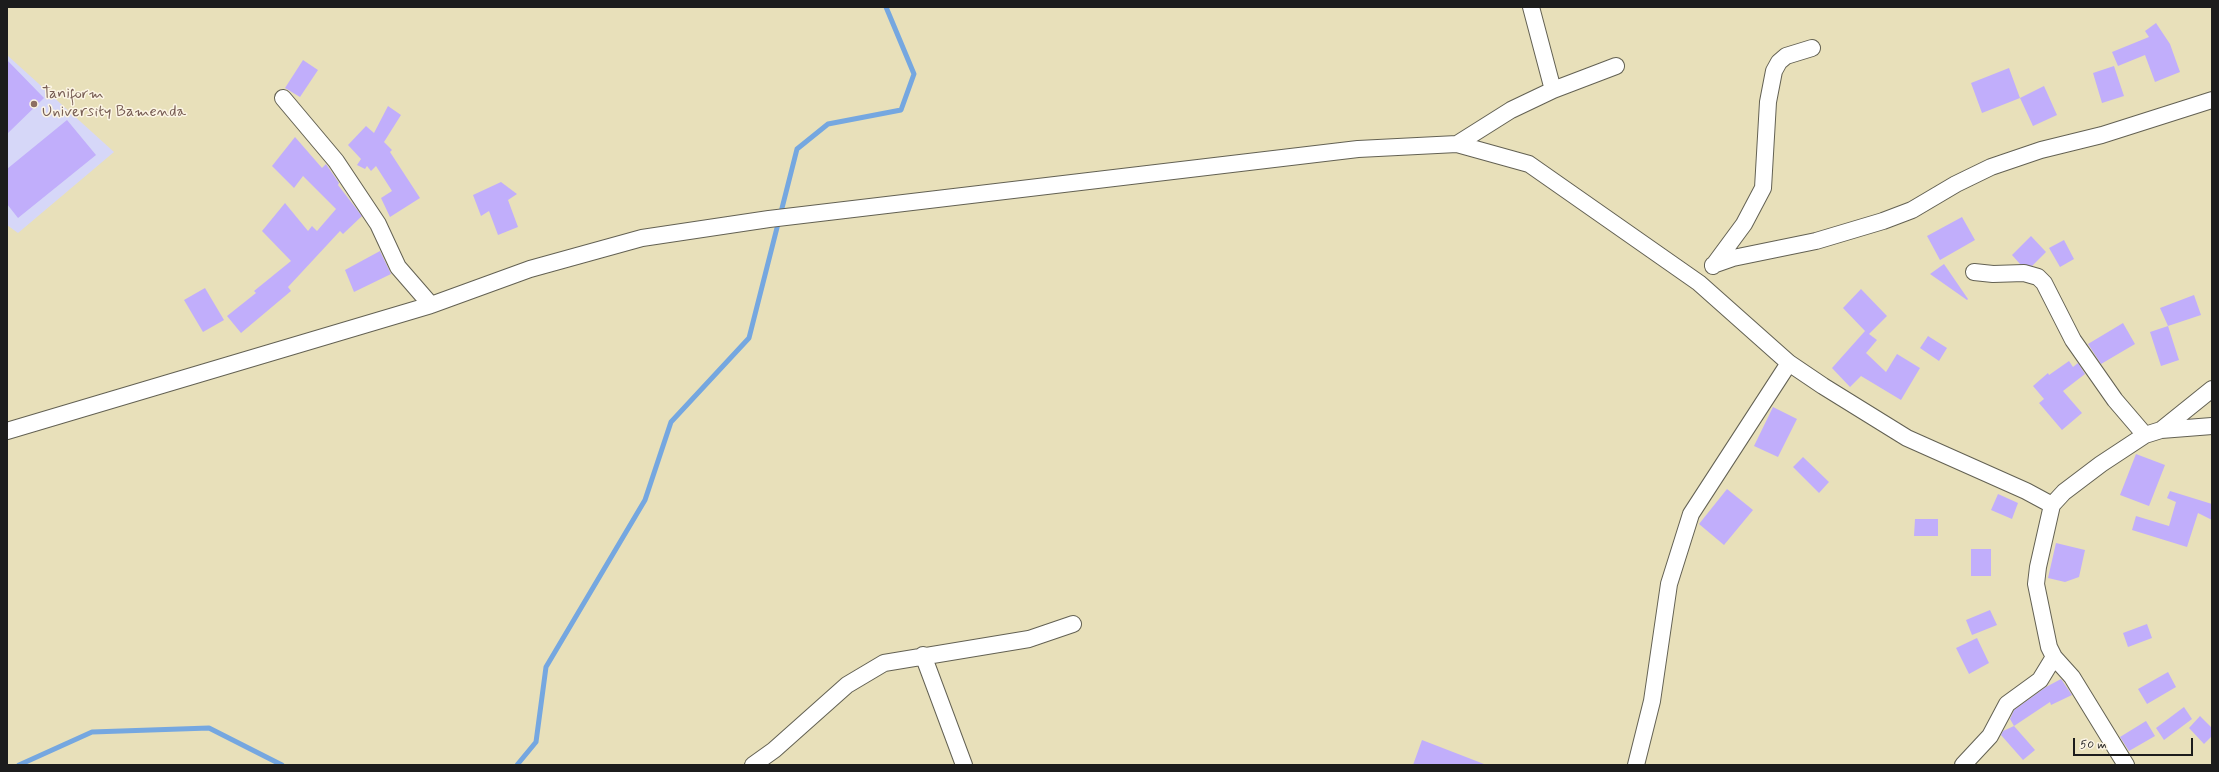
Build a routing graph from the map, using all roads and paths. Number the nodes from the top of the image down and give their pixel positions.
1 (1531, 7) edge
2 (1812, 48) dead end
3 (1616, 66) dead end
4 (1553, 90) junction
5 (283, 98) dead end
6 (2212, 100) edge
7 (1457, 144) junction
8 (1713, 265) junction
9 (1974, 272) dead end
10 (1699, 283) junction
11 (432, 305) junction
12 (1789, 363) junction
13 (2212, 389) edge
14 (2212, 426) edge
15 (2161, 430) junction
16 (7, 431) edge
17 (2145, 435) junction
18 (2052, 505) junction
19 (1073, 624) dead end
20 (923, 655) junction
21 (2054, 657) junction
22 (754, 765) edge
23 (964, 765) edge
24 (1636, 765) edge
25 (1964, 765) edge
26 (2126, 765) edge

1 - 4 street
2 - 8 street
3 - 4 street
4 - 7 street
5 - 11 street
6 - 8 street
7 - 10 street
7 - 11 street
8 - 10 street
9 - 17 street
10 - 12 street
11 - 16 street
12 - 18 street
12 - 24 street
13 - 15 street
14 - 15 street
15 - 17 street
17 - 18 street
18 - 21 street
19 - 20 street
20 - 22 street
20 - 23 street
21 - 25 street
21 - 26 street

